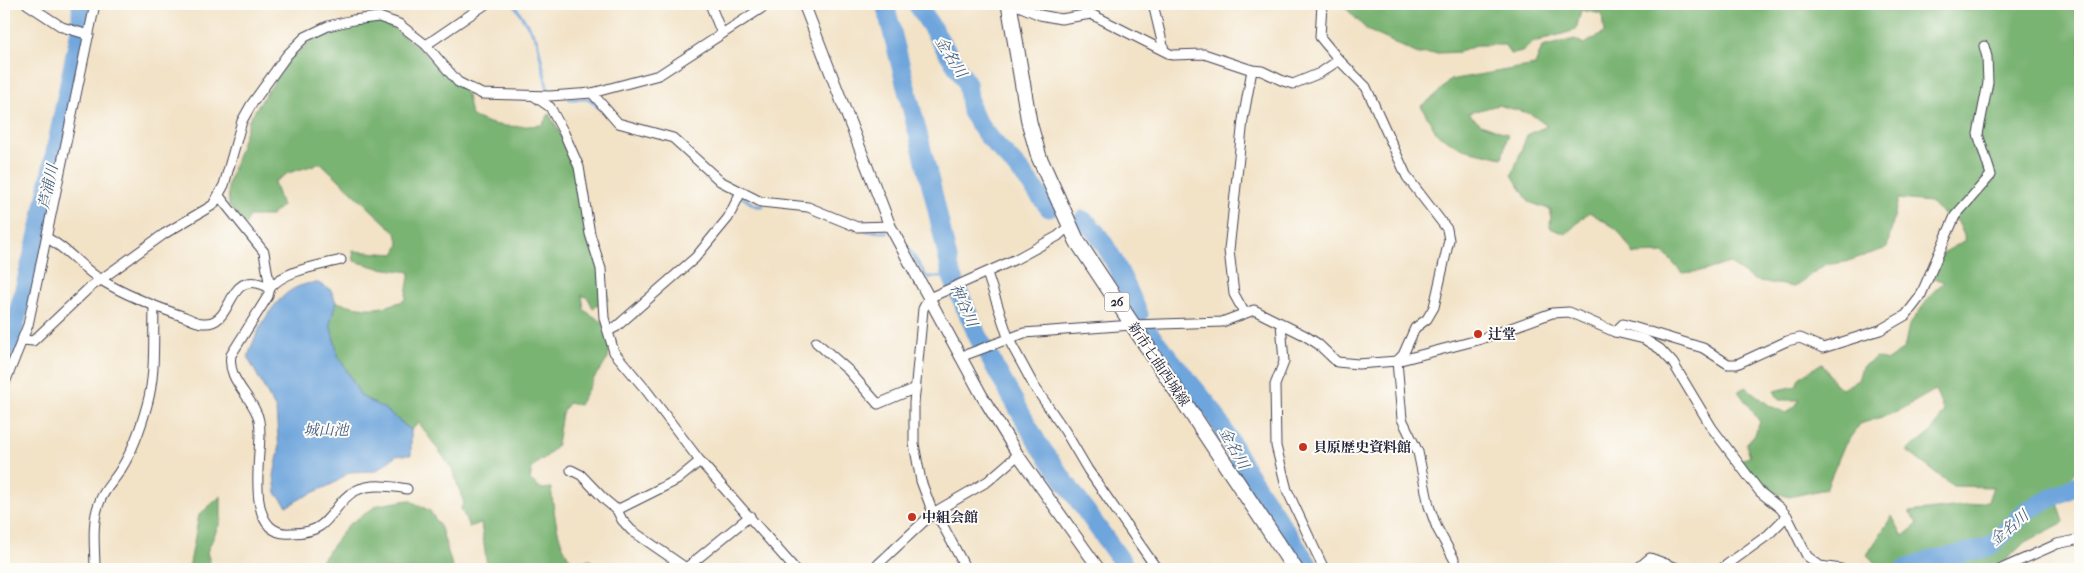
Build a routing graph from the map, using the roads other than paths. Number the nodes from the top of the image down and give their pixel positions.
1 (27, 4) edge
2 (95, 4) edge
3 (486, 4) edge
4 (710, 4) edge
5 (768, 4) edge
6 (804, 4) edge
7 (1009, 4) edge
8 (1014, 4) edge
9 (1153, 4) edge
10 (1322, 4) edge
11 (87, 34) junction
12 (722, 34) junction
13 (426, 45) junction
14 (1984, 46) dead end
15 (1164, 50) junction
16 (1339, 60) junction
17 (1252, 70) junction
18 (592, 93) junction
19 (534, 96) junction
20 (740, 192) junction
21 (219, 196) junction
22 (890, 226) junction
23 (1069, 226) junction
24 (47, 238) junction
25 (341, 260) dead end
26 (987, 273) junction
27 (101, 280) junction
28 (270, 288) junction
29 (931, 297) junction
30 (154, 306) junction
31 (1244, 312) junction
32 (1281, 323) junction
33 (1132, 325) junction
34 (608, 331) junction
35 (1615, 332) junction
36 (23, 340) junction
37 (1009, 340) junction
38 (816, 342) dead end
39 (960, 357) junction
40 (8, 358) edge
41 (1397, 361) junction
42 (4, 385) edge
43 (916, 388) junction
44 (1018, 455) junction
45 (700, 461) junction
46 (572, 470) dead end
47 (407, 489) dead end
48 (617, 510) junction
49 (933, 513) junction
50 (750, 516) junction
51 (1788, 516) junction
52 (2080, 539) edge
53 (2022, 565) edge
54 (95, 569) edge
55 (795, 569) edge
56 (873, 569) edge
57 (966, 569) edge
58 (1099, 569) edge
59 (1157, 569) edge
60 (1296, 569) edge
61 (1324, 569) edge
62 (1458, 569) edge
63 (1637, 569) edge
64 (1680, 569) edge
65 (1721, 569) edge
66 (1841, 569) edge
67 (2001, 569) edge

1 - 11 street
2 - 11 street
3 - 13 street
4 - 12 street
5 - 12 street
6 - 22 street
7 - 23 main road, 新市七曲西城線 / 26
8 - 15 street
9 - 15 street
10 - 16 street
11 - 24 street
12 - 18 street
13 - 19 street
13 - 21 street
14 - 35 street
15 - 17 street
16 - 17 street
16 - 41 street
17 - 31 street
18 - 19 street
18 - 20 street
19 - 34 street
20 - 22 street
20 - 34 street
21 - 27 street
21 - 28 street
22 - 29 street
23 - 26 street
23 - 33 main road, 新市七曲西城線 / 26
24 - 27 street
24 - 36 street
25 - 28 street
26 - 29 street
26 - 37 street
27 - 30 street
27 - 36 street
28 - 30 street
28 - 47 street
29 - 39 street
29 - 43 street
30 - 54 street
31 - 32 street
31 - 33 street
32 - 41 street
32 - 61 street
33 - 37 street
33 - 60 main road, 新市七曲西城線 / 26
34 - 45 street
35 - 41 street
35 - 51 street
36 - 40 street
37 - 39 street
37 - 59 street
38 - 43 street
39 - 44 street
40 - 42 street
41 - 62 street
43 - 49 street
44 - 49 street
44 - 58 street
45 - 48 street
45 - 50 street
46 - 48 street
48 - 50 street
49 - 56 street
49 - 57 street
50 - 55 street
51 - 65 street
51 - 66 street
52 - 53 street
53 - 67 street
63 - 64 street

